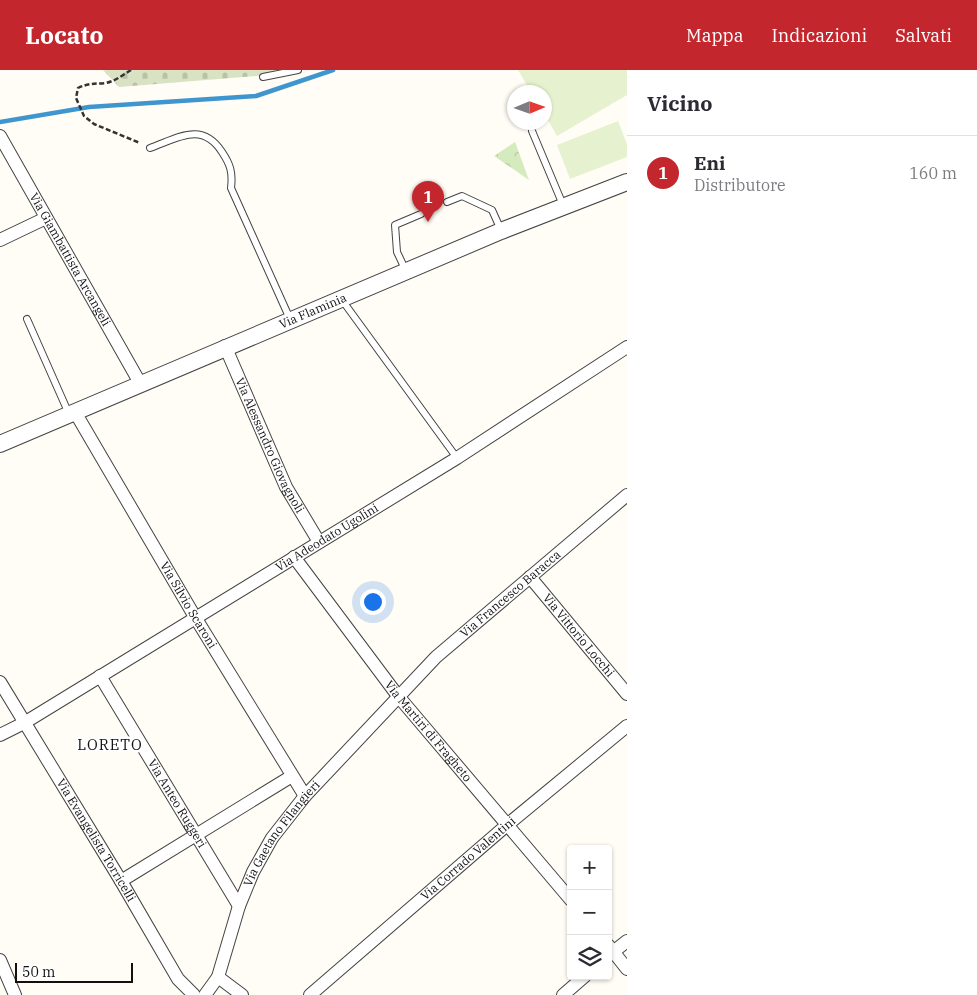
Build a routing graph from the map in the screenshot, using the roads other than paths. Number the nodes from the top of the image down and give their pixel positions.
1 (298, 70) edge
2 (263, 77) dead end
3 (532, 131) dead end
4 (1, 138) edge
5 (150, 148) road end
6 (627, 182) edge
7 (447, 202) dead end
8 (563, 205) junction
9 (421, 214) dead end
10 (46, 218) junction
11 (501, 231) junction
12 (0, 240) edge
13 (406, 271) junction
14 (340, 298) junction
15 (27, 319) dead end
16 (290, 319) junction
17 (226, 346) junction
18 (627, 347) edge
19 (140, 382) junction
20 (72, 413) junction
21 (0, 444) edge
22 (458, 458) junction
23 (627, 495) edge
24 (319, 542) junction
25 (294, 557) junction
26 (530, 576) junction
27 (195, 617) junction
28 (100, 676) junction
29 (0, 682) edge
30 (627, 694) edge
31 (398, 696) junction
32 (24, 723) junction
33 (627, 726) edge
34 (0, 735) edge
35 (292, 776) junction
36 (305, 796) junction
37 (507, 825) junction
38 (196, 835) junction
39 (121, 881) junction
40 (567, 895) edge
41 (239, 906) junction
42 (627, 941) edge
43 (612, 950) edge
44 (612, 953) edge
45 (0, 960) edge
46 (627, 969) edge
47 (218, 977) junction
48 (580, 980) edge
49 (15, 995) edge
50 (194, 995) edge
51 (205, 995) edge
52 (242, 995) edge
53 (310, 995) edge
54 (563, 995) edge

1 - 2 lane
3 - 8 lane
4 - 10 street, Via Giambattista Arcangeli
5 - 16 lane
6 - 8 street, Via Flaminia
7 - 11 lane
8 - 11 street, Via Flaminia
9 - 13 lane
10 - 12 street
10 - 19 street, Via Giambattista Arcangeli
11 - 13 street, Via Flaminia
13 - 14 street, Via Flaminia
14 - 16 street, Via Flaminia
14 - 22 lane
15 - 20 lane
16 - 17 street, Via Flaminia
17 - 19 street, Via Flaminia
17 - 24 street, Via Alessandro Giovagnoli
18 - 22 street, Via Adeodato Ugolini
19 - 20 street, Via Flaminia
20 - 21 street, Via Flaminia
20 - 27 street, Via Silvio Scaroni
22 - 24 street, Via Adeodato Ugolini
23 - 26 street, Via Francesco Baracca
24 - 25 street, Via Adeodato Ugolini
25 - 27 street, Via Adeodato Ugolini
25 - 31 street, Via Martiri di Fragheto
26 - 30 street, Via Vittorio Locchi
26 - 31 street, Via Francesco Baracca
27 - 28 street, Via Adeodato Ugolini
27 - 35 street, Via Silvio Scaroni
28 - 32 street, Via Adeodato Ugolini
28 - 38 street, Via Anteo Ruggeri
29 - 32 street, Via Evangelista Torricelli
31 - 36 street, Via Gaetano Filangieri
31 - 37 street, Via Martiri di Fragheto
32 - 34 street, Via Adeodato Ugolini
32 - 39 street, Via Evangelista Torricelli
33 - 37 street, Via Corrado Valentini
35 - 36 street, Via Silvio Scaroni
35 - 38 street
36 - 41 street, Via Gaetano Filangieri
37 - 40 street, Via Martiri di Fragheto
37 - 53 street, Via Corrado Valentini
38 - 39 street
38 - 41 street, Via Anteo Ruggeri
39 - 50 street, Via Evangelista Torricelli
41 - 47 street, Via Gaetano Filangieri
42 - 43 street
44 - 46 street
45 - 49 street
47 - 51 street, Via Gaetano Filangieri
47 - 52 street
48 - 54 street

